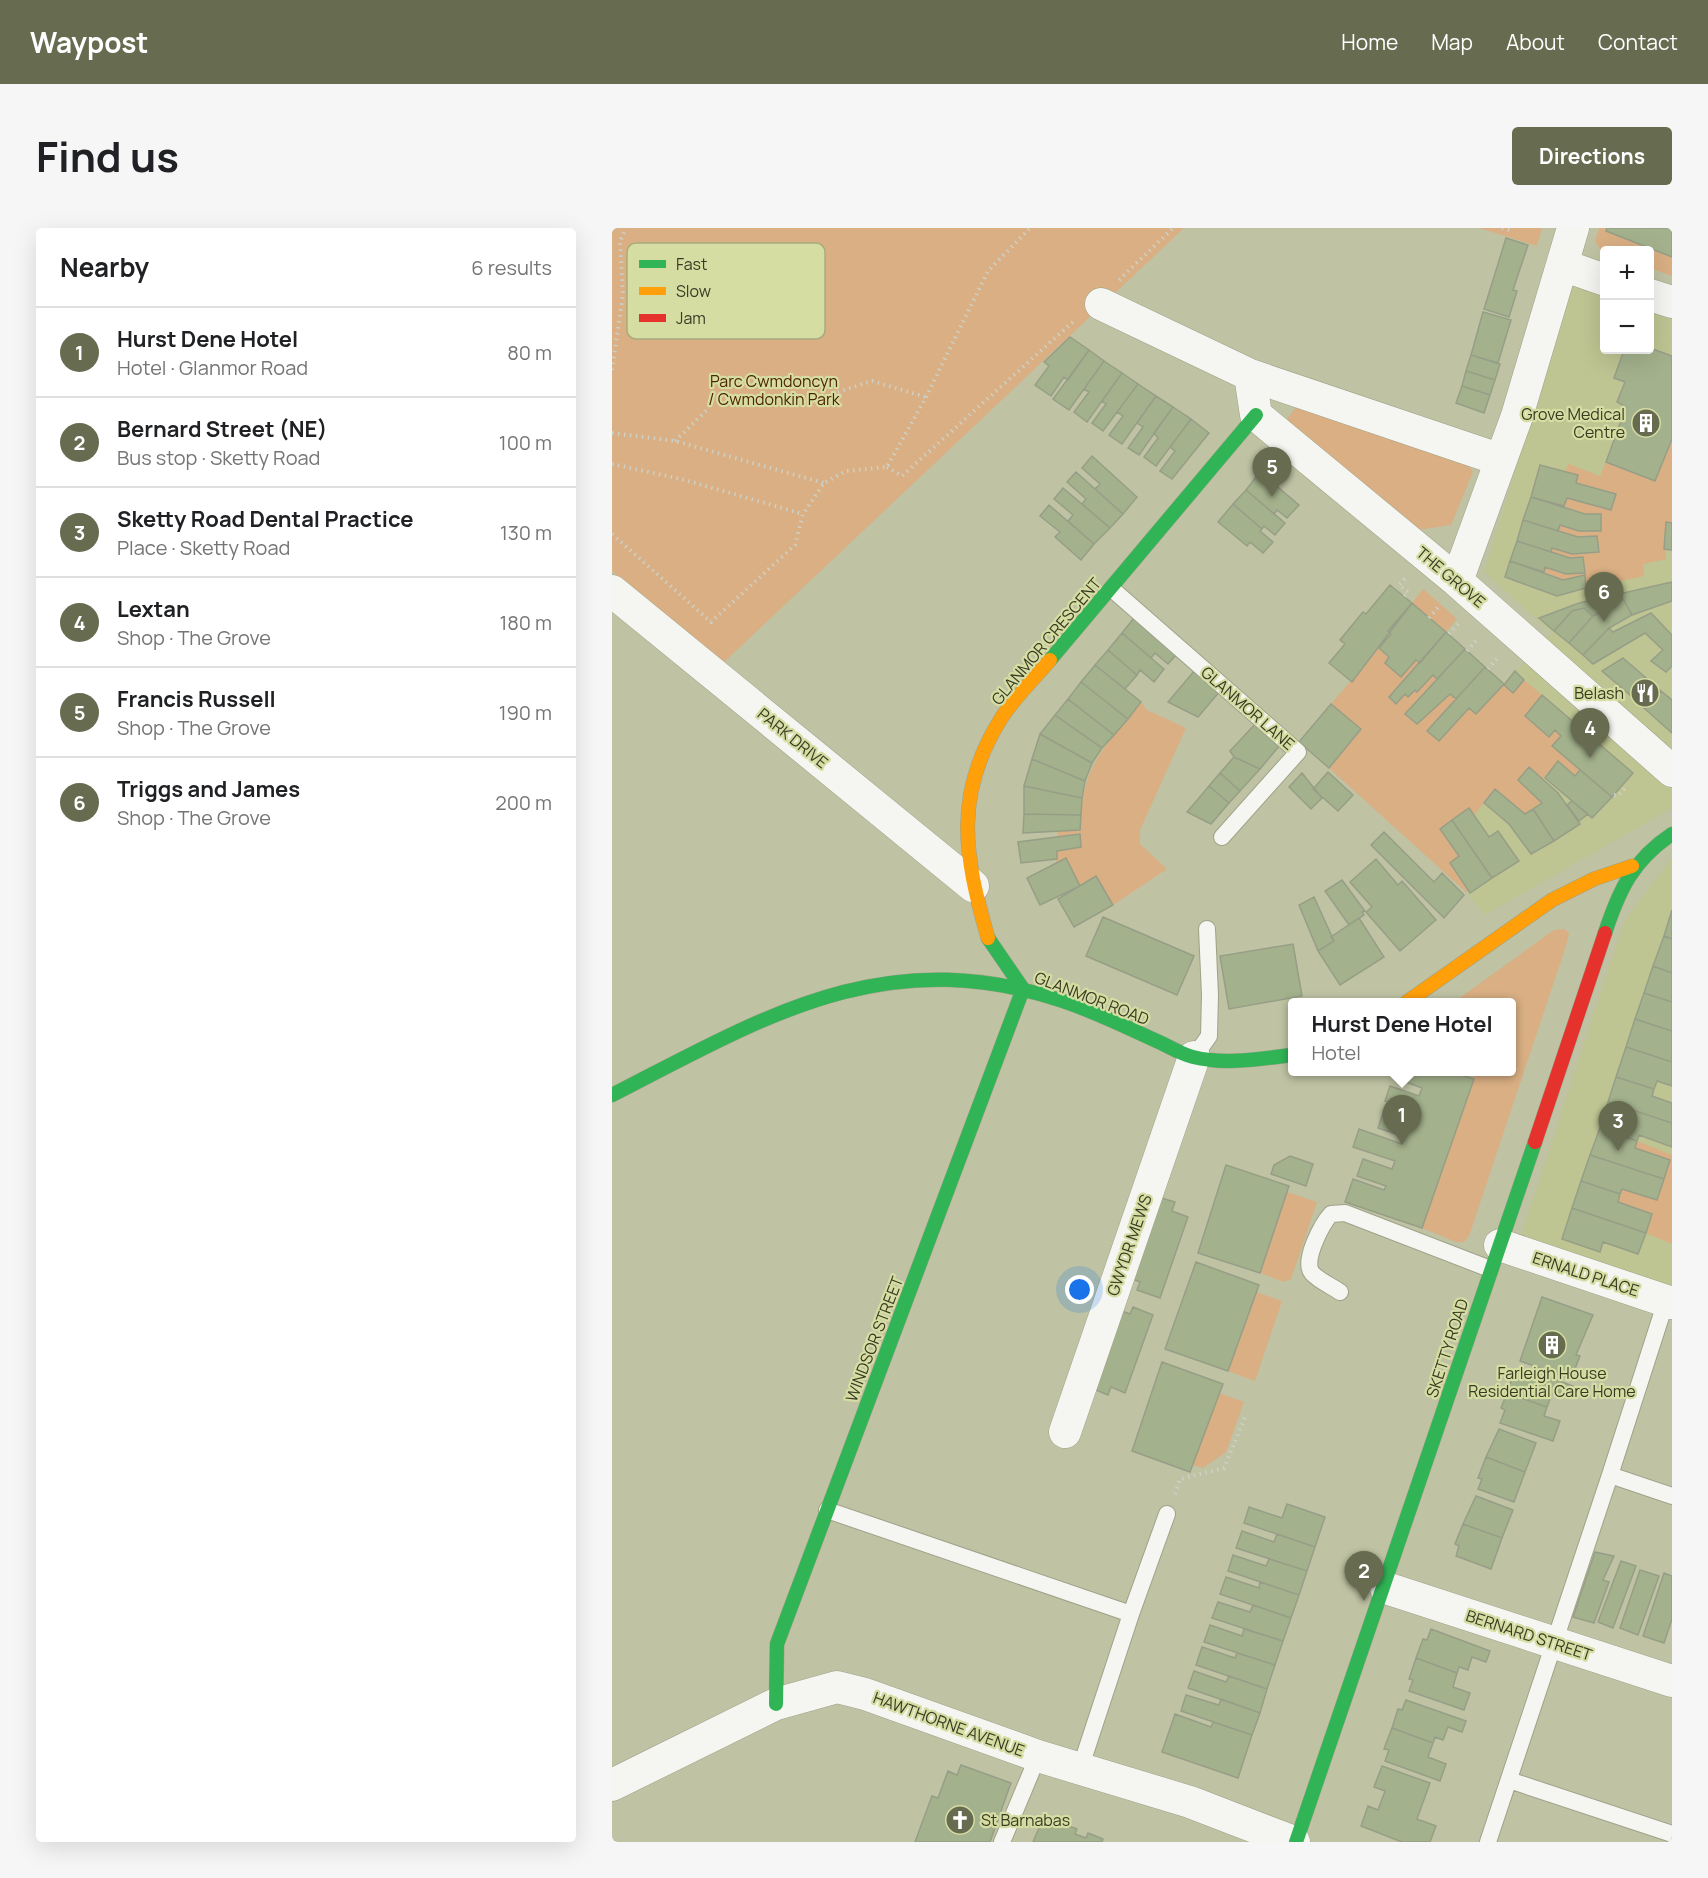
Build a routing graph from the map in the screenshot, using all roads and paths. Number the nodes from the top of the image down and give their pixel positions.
1 (626, 228) edge
2 (1030, 228) edge
3 (1173, 228) edge
4 (1502, 228) edge
5 (1573, 228) edge
6 (1512, 231) edge
7 (1562, 265) junction
8 (1600, 278) edge
9 (1654, 296) edge
10 (1097, 302) junction
11 (1672, 302) edge
12 (612, 370) edge
13 (1250, 375) junction
14 (832, 394) dead end
15 (926, 397) junction
16 (708, 409) dead end
17 (1256, 415) junction
18 (612, 433) edge
19 (675, 441) junction
20 (1502, 460) junction
21 (612, 464) edge
22 (887, 467) junction
23 (824, 483) junction
24 (803, 514) junction
25 (612, 534) edge
26 (1409, 573) dead end
27 (1112, 589) junction
28 (612, 591) edge
29 (1450, 592) junction
30 (1404, 596) dead end
31 (1429, 618) dead end
32 (1462, 619) dead end
33 (1449, 634) dead end
34 (1480, 635) dead end
35 (1467, 651) dead end
36 (1501, 653) dead end
37 (1488, 669) dead end
38 (1672, 771) edge
39 (1625, 788) dead end
40 (1614, 795) dead end
41 (1672, 834) edge
42 (1222, 837) dead end
43 (1632, 866) junction
44 (973, 886) junction
45 (1207, 930) dead end
46 (1023, 989) junction
47 (1413, 998) edge
48 (1288, 1056) edge
49 (1194, 1057) junction
50 (612, 1095) edge
51 (1495, 1257) junction
52 (1340, 1292) dead end
53 (1669, 1302) edge
54 (1246, 1415) dead end
55 (1065, 1432) dead end
56 (1610, 1475) junction
57 (1672, 1497) edge
58 (827, 1510) junction
59 (1167, 1514) joint
60 (1386, 1588) junction
61 (1131, 1614) junction
62 (1556, 1644) junction
63 (1672, 1681) edge
64 (776, 1704) junction
65 (1038, 1756) junction
66 (1080, 1769) junction
67 (1509, 1780) junction
68 (612, 1785) edge
69 (1672, 1834) edge
70 (1002, 1842) edge
71 (1295, 1842) edge
72 (1488, 1842) edge

1 - 12 path
2 - 15 path
3 - 10 path
4 - 6 path
5 - 7 street
7 - 8 street
7 - 20 street
9 - 11 street
10 - 13 street
10 - 22 path
13 - 17 street
13 - 20 street
14 - 15 path
15 - 22 path
16 - 19 path
17 - 27 street, GLANMOR CRESCENT
17 - 29 street, THE GROVE
18 - 19 path
19 - 23 path
20 - 29 street
21 - 24 path
22 - 23 path
23 - 24 path
24 - 25 path
26 - 30 path
27 - 42 lane, GLANMOR LANE
27 - 44 street, GLANMOR CRESCENT
28 - 44 street, PARK DRIVE
29 - 31 path
29 - 38 street, THE GROVE
32 - 33 path
34 - 35 path
36 - 37 path
39 - 40 path
41 - 43 street
43 - 47 street
43 - 51 street, SKETTY ROAD
44 - 46 street, GLANMOR CRESCENT
45 - 49 lane
46 - 49 street, GLANMOR ROAD
46 - 50 street, GLANMOR ROAD
46 - 58 street, WINDSOR STREET
48 - 49 street, GLANMOR ROAD
49 - 55 street, GWYDR MEWS
51 - 52 lane
51 - 53 street, ERNALD PLACE
51 - 60 street, SKETTY ROAD
53 - 56 lane
54 - 59 path
56 - 57 lane
56 - 62 lane
58 - 61 lane
58 - 64 street, WINDSOR STREET
59 - 61 lane
60 - 62 street, BERNARD STREET
60 - 71 street, SKETTY ROAD
61 - 66 lane
62 - 63 street, BERNARD STREET
62 - 67 lane
64 - 65 street, HAWTHORNE AVENUE
64 - 68 street, HAWTHORNE AVENUE
65 - 66 street, HAWTHORNE AVENUE
65 - 70 lane
66 - 71 street, HAWTHORNE AVENUE
67 - 69 lane
67 - 72 lane

